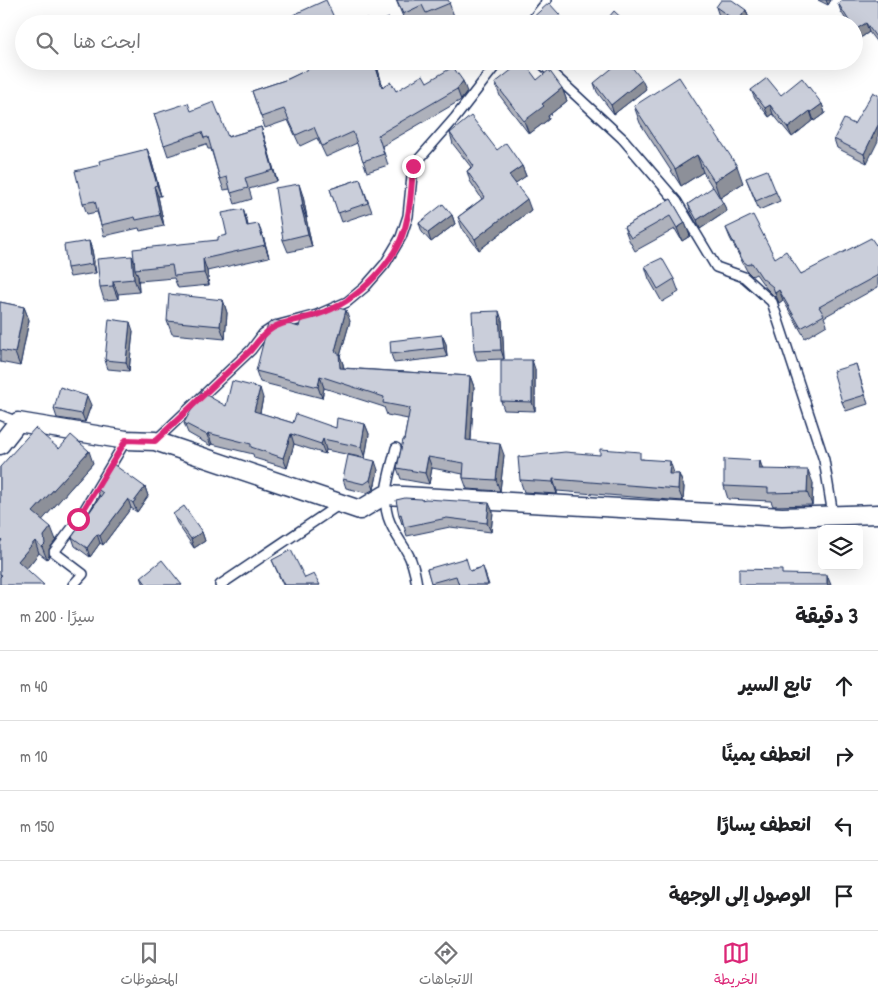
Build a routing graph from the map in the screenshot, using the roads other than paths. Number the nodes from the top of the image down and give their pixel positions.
1 (546, 0) edge
2 (536, 15) edge
3 (492, 70) edge
4 (549, 70) edge
5 (0, 416) edge
6 (18, 422) junction
7 (126, 440) junction
8 (155, 441) junction
9 (0, 445) edge
10 (396, 448) dead end
11 (386, 495) junction
12 (342, 503) junction
13 (878, 514) edge
14 (833, 515) junction
15 (73, 585) edge
16 (220, 585) edge
17 (417, 585) edge

1 - 2 lane
3 - 8 lane
4 - 14 lane
5 - 6 lane
6 - 7 street
6 - 9 street
7 - 8 street
7 - 15 lane
8 - 12 street
10 - 11 lane
11 - 12 street
11 - 14 street
11 - 17 lane
12 - 16 lane
13 - 14 street

